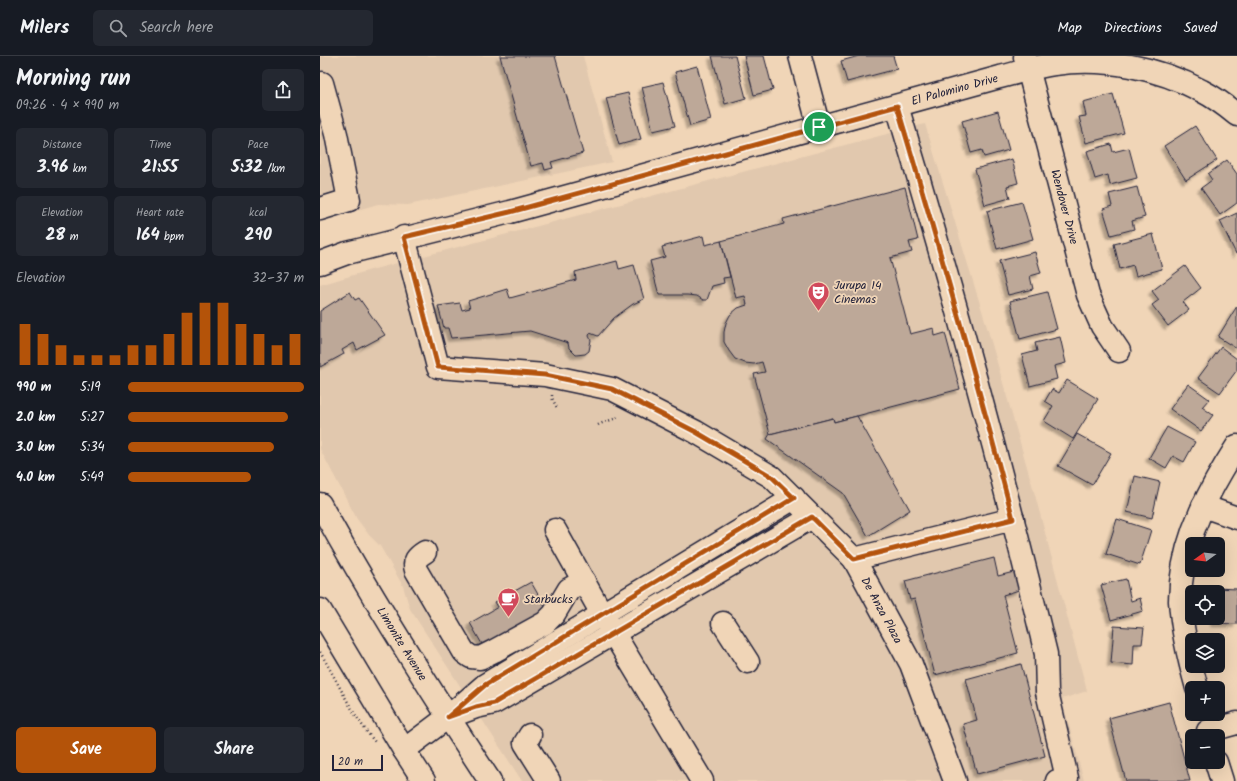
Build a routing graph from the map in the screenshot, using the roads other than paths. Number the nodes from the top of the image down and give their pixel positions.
1 (800, 56) edge
2 (1026, 63) edge
3 (322, 83) dead end
4 (897, 106) junction
5 (1237, 115) edge
6 (819, 127) junction
7 (320, 209) edge
8 (404, 237) junction
9 (320, 263) edge
10 (1119, 351) dead end
11 (1237, 446) edge
12 (794, 498) junction
13 (320, 504) edge
14 (1203, 506) junction
15 (812, 517) junction
16 (1237, 518) edge
17 (1013, 519) junction
18 (555, 530) dead end
19 (425, 552) dead end
20 (854, 559) junction
21 (584, 581) junction
22 (320, 610) edge
23 (602, 614) junction
24 (723, 623) dead end
25 (614, 633) junction
26 (748, 662) dead end
27 (1195, 681) edge
28 (448, 717) junction
29 (1237, 723) edge
30 (1207, 727) edge
31 (530, 735) dead end
32 (404, 750) junction
33 (1218, 769) edge
34 (424, 781) edge
35 (490, 781) edge
36 (549, 781) edge
37 (702, 781) edge
38 (956, 781) edge
39 (1057, 781) edge
40 (1222, 781) edge

1 - 6 street
2 - 4 street, El Palomino Drive
2 - 5 street, El Palomino Drive
2 - 10 street, Wendover Drive
3 - 7 street
4 - 6 street, El Palomino Drive
4 - 17 street
6 - 8 street, El Palomino Drive
8 - 9 street, El Palomino Drive
8 - 12 street, De Anza Plaza
11 - 14 street
12 - 15 street, De Anza Plaza
12 - 23 street
13 - 28 street, Limonite Avenue
14 - 16 street
14 - 27 street
15 - 20 street, De Anza Plaza
15 - 25 street
17 - 20 street
17 - 39 street
18 - 21 street
19 - 21 street
20 - 38 street, De Anza Plaza
21 - 23 street
22 - 32 street
23 - 25 street
23 - 28 street
24 - 26 street
25 - 28 street
25 - 37 street
28 - 32 street
28 - 35 street, Limonite Avenue
29 - 30 street
31 - 36 street
32 - 34 street
33 - 40 street

